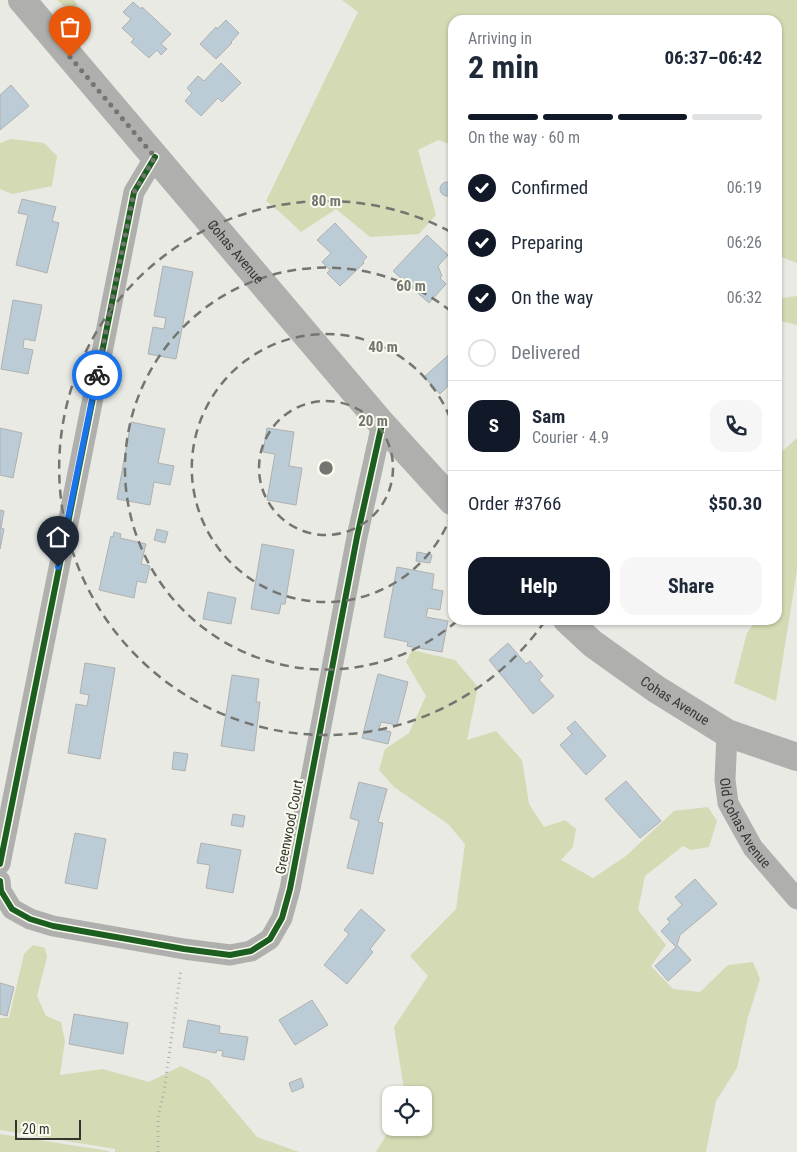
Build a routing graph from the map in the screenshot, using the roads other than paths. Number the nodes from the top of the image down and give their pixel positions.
1 (22, 0) edge
2 (155, 157) junction
3 (382, 424) junction
4 (448, 497) edge
5 (572, 625) edge
6 (727, 733) junction
7 (797, 757) edge
8 (0, 864) edge
9 (0, 881) edge
10 (797, 899) edge

1 - 2 street, Cohas Avenue
2 - 3 street, Cohas Avenue
2 - 8 street
3 - 4 street, Cohas Avenue
3 - 9 street, Greenwood Court
5 - 6 street, Cohas Avenue
6 - 7 street, Cohas Avenue
6 - 10 street, Old Cohas Avenue

